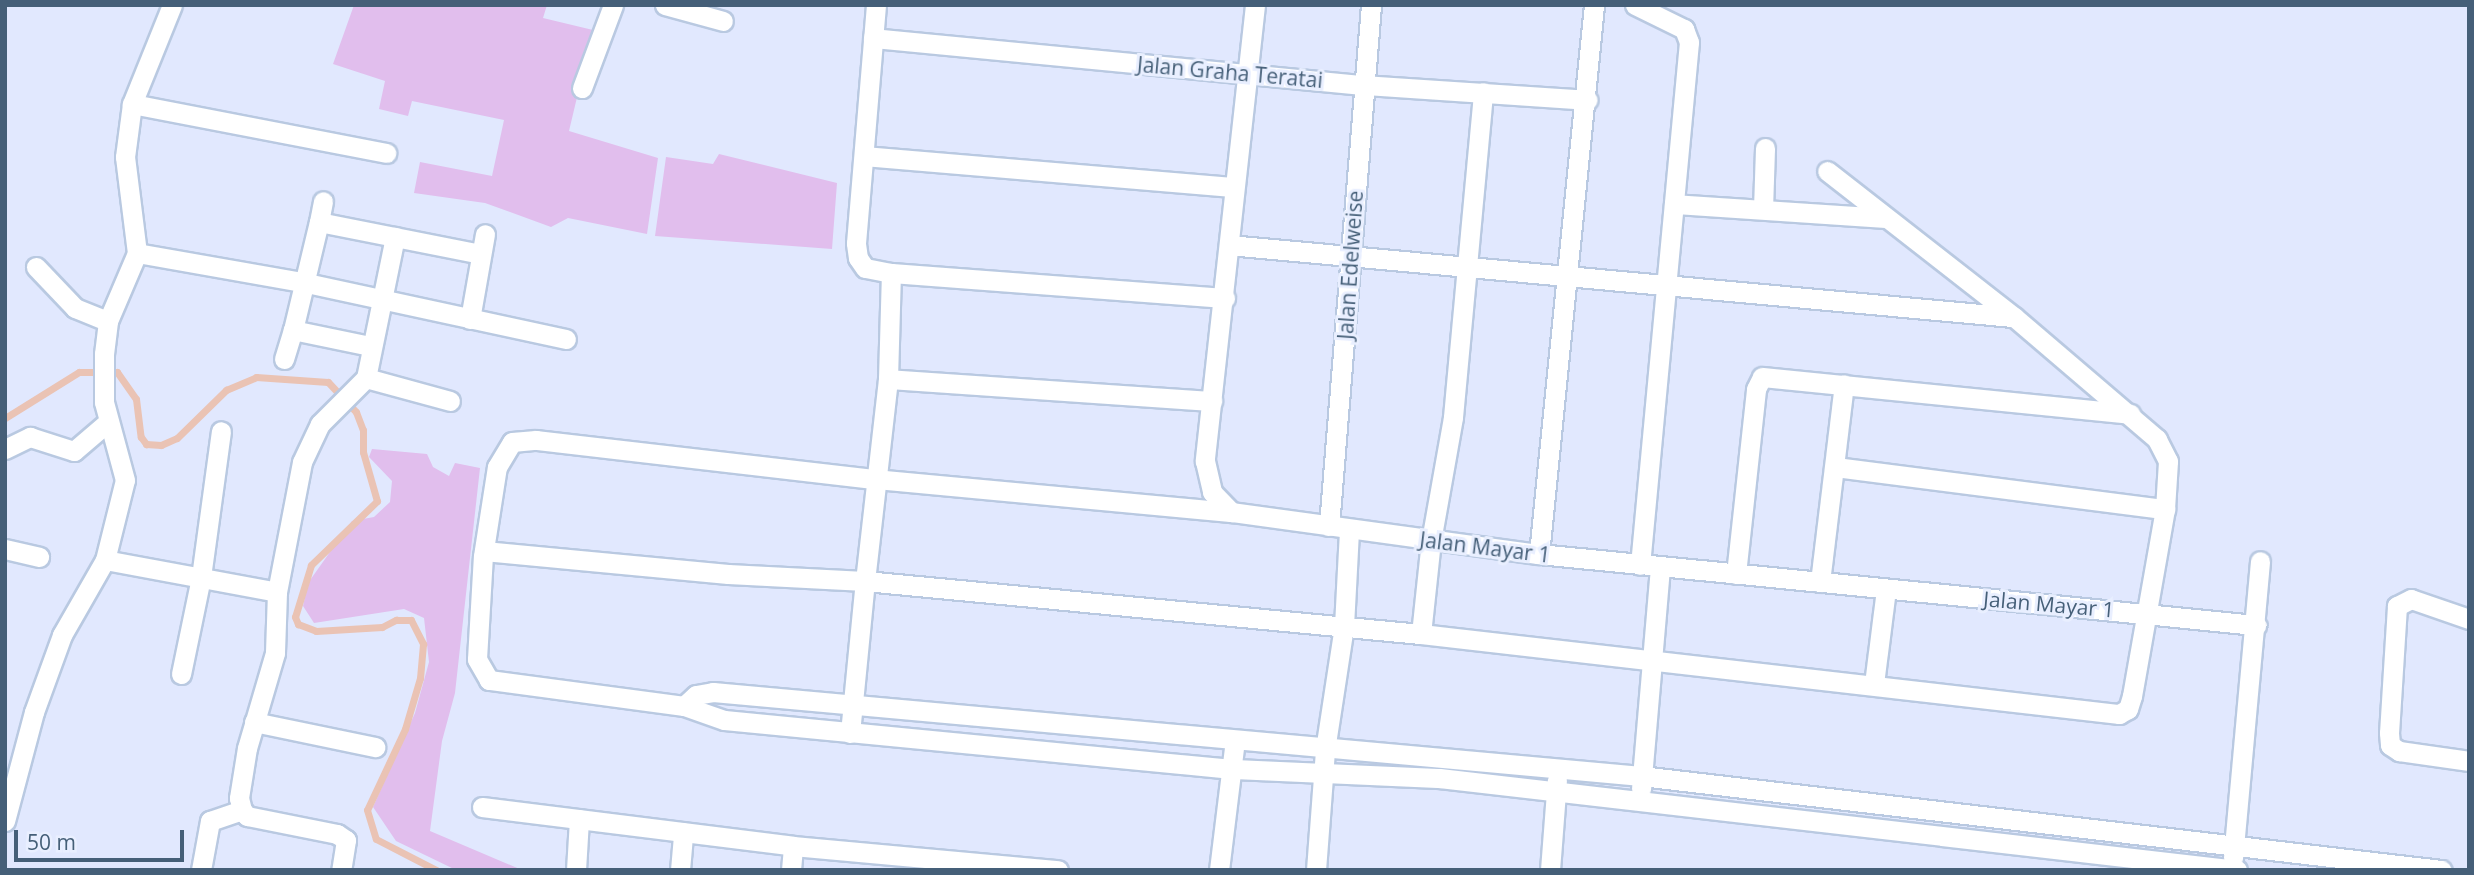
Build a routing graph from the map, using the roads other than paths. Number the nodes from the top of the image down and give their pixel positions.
1 (172, 5) edge
2 (612, 5) edge
3 (665, 5) edge
4 (876, 5) edge
5 (1255, 5) edge
6 (1371, 5) edge
7 (1594, 5) edge
8 (1635, 5) edge
9 (723, 21) dead end
10 (873, 38) junction
11 (1245, 74) junction
12 (1364, 85) junction
13 (582, 88) dead end
14 (1483, 92) junction
15 (1587, 100) junction
16 (132, 104) junction
17 (1765, 148) dead end
18 (386, 153) dead end
19 (864, 156) junction
20 (1827, 171) dead end
21 (1232, 187) junction
22 (323, 201) dead end
23 (1674, 204) junction
24 (1763, 209) junction
25 (1884, 218) junction
26 (319, 222) junction
27 (485, 234) dead end
28 (395, 237) junction
29 (1229, 245) junction
30 (136, 253) junction
31 (481, 254) junction
32 (1351, 254) junction
33 (36, 267) dead end
34 (1465, 268) junction
35 (891, 273) junction
36 (1567, 278) junction
37 (302, 282) junction
38 (1666, 287) junction
39 (1225, 298) junction
40 (382, 300) junction
41 (2014, 317) junction
42 (470, 318) junction
43 (108, 321) junction
44 (293, 330) junction
45 (566, 339) dead end
46 (370, 346) junction
47 (284, 359) dead end
48 (888, 379) junction
49 (360, 384) junction
50 (1844, 384) junction
51 (450, 401) dead end
52 (1212, 401) junction
53 (2130, 414) junction
54 (108, 422) junction
55 (221, 431) dead end
56 (5, 449) edge
57 (1835, 467) junction
58 (875, 479) junction
59 (2165, 509) junction
60 (1231, 512) junction
61 (1329, 526) junction
62 (1349, 530) junction
63 (1431, 541) junction
64 (5, 549) edge
65 (484, 551) junction
66 (1539, 555) junction
67 (39, 557) dead end
68 (105, 560) junction
69 (2260, 561) dead end
70 (1640, 565) junction
71 (1660, 566) junction
72 (1736, 574) junction
73 (201, 577) junction
74 (865, 581) junction
75 (1820, 582) junction
76 (1886, 589) junction
77 (277, 592) junction
78 (2146, 613) junction
79 (2469, 618) edge
80 (2256, 625) junction
81 (1344, 626) junction
82 (1421, 634) junction
83 (1649, 661) junction
84 (181, 674) dead end
85 (1874, 684) junction
86 (852, 704) junction
87 (684, 706) junction
88 (254, 722) junction
89 (850, 733) junction
90 (1235, 740) junction
91 (374, 747) dead end
92 (1325, 750) junction
93 (2469, 761) edge
94 (1232, 769) junction
95 (1558, 769) junction
96 (1324, 774) junction
97 (1641, 776) junction
98 (1556, 792) junction
99 (1641, 800) junction
100 (482, 807) dead end
101 (242, 810) junction
102 (579, 819) junction
103 (5, 821) edge
104 (683, 832) junction
105 (2232, 845) junction
106 (793, 846) junction
107 (897, 862) edge
108 (1009, 868) edge
109 (201, 870) edge
110 (341, 870) edge
111 (576, 870) edge
112 (680, 870) edge
113 (791, 870) edge
114 (1058, 870) edge
115 (1219, 870) edge
116 (1316, 870) edge
117 (1550, 870) edge
118 (2234, 870) edge
119 (2441, 870) edge

1 - 16 street
2 - 13 street
3 - 9 street
4 - 10 street
5 - 11 street
6 - 12 street, Jalan Edelweise
7 - 15 street
8 - 23 street
10 - 11 street, Jalan Graha Teratai
10 - 19 street
11 - 12 street, Jalan Graha Teratai
11 - 21 street
12 - 14 street, Jalan Graha Teratai
12 - 32 street, Jalan Edelweise
14 - 15 street, Jalan Graha Teratai
14 - 34 street
15 - 36 street
16 - 18 street
16 - 30 street
17 - 24 street
19 - 21 street
19 - 35 street
20 - 25 street
21 - 29 street
22 - 26 street
23 - 24 street
23 - 38 street
24 - 25 street
25 - 41 street
26 - 28 street
26 - 37 street
27 - 31 street
28 - 31 street
28 - 40 street
29 - 32 street
29 - 39 street
30 - 37 street
30 - 43 street
31 - 42 street
32 - 34 street
32 - 61 street, Jalan Edelweise
33 - 43 street
34 - 36 street
34 - 63 street
35 - 39 street
35 - 48 street
36 - 38 street
36 - 66 street
37 - 40 street
37 - 44 street
38 - 41 street
38 - 70 street
39 - 52 street
40 - 42 street
40 - 46 street
41 - 53 street
42 - 45 street
43 - 54 street
44 - 46 street
44 - 47 street
46 - 49 street
48 - 52 street
48 - 58 street
49 - 51 street
49 - 77 street
50 - 53 street
50 - 57 street
50 - 72 street
52 - 60 street
53 - 59 street
54 - 56 street
54 - 68 street
55 - 73 street
57 - 59 street
57 - 75 street
58 - 60 street, Jalan Mayar 1
58 - 65 street, Jalan Mayar 1
58 - 74 street
59 - 78 street
60 - 61 street, Jalan Mayar 1
61 - 62 street, Jalan Mayar 1
62 - 63 street, Jalan Mayar 1
62 - 81 street
63 - 66 street, Jalan Mayar 1
63 - 82 street
64 - 67 street
65 - 74 street
65 - 87 street
66 - 70 street, Jalan Mayar 1
68 - 73 street
68 - 103 street
69 - 80 street
70 - 71 street, Jalan Mayar 1
71 - 72 street, Jalan Mayar 1
71 - 83 street
72 - 75 street, Jalan Mayar 1
73 - 77 street
73 - 84 street
74 - 81 street
74 - 86 street
75 - 76 street, Jalan Mayar 1
76 - 78 street, Jalan Mayar 1
76 - 85 street
77 - 88 street
78 - 80 street, Jalan Mayar 1
78 - 85 street
79 - 93 street
80 - 105 street
81 - 82 street
81 - 92 street
82 - 83 street
83 - 85 street
83 - 97 street
86 - 87 street
86 - 89 street
86 - 90 street
87 - 89 street
88 - 91 street
88 - 101 street
89 - 94 street
90 - 92 street
90 - 94 street
92 - 95 street
92 - 96 street
94 - 96 street
94 - 115 street
95 - 97 street
95 - 98 street
96 - 98 street
96 - 116 street
97 - 99 street
97 - 105 street
98 - 99 street
98 - 117 street
99 - 118 street
100 - 102 street
101 - 109 street
101 - 110 street
102 - 104 street
102 - 111 street
104 - 106 street
104 - 112 street
105 - 118 street
105 - 119 street
106 - 107 street
106 - 113 street
107 - 108 street
108 - 114 street

